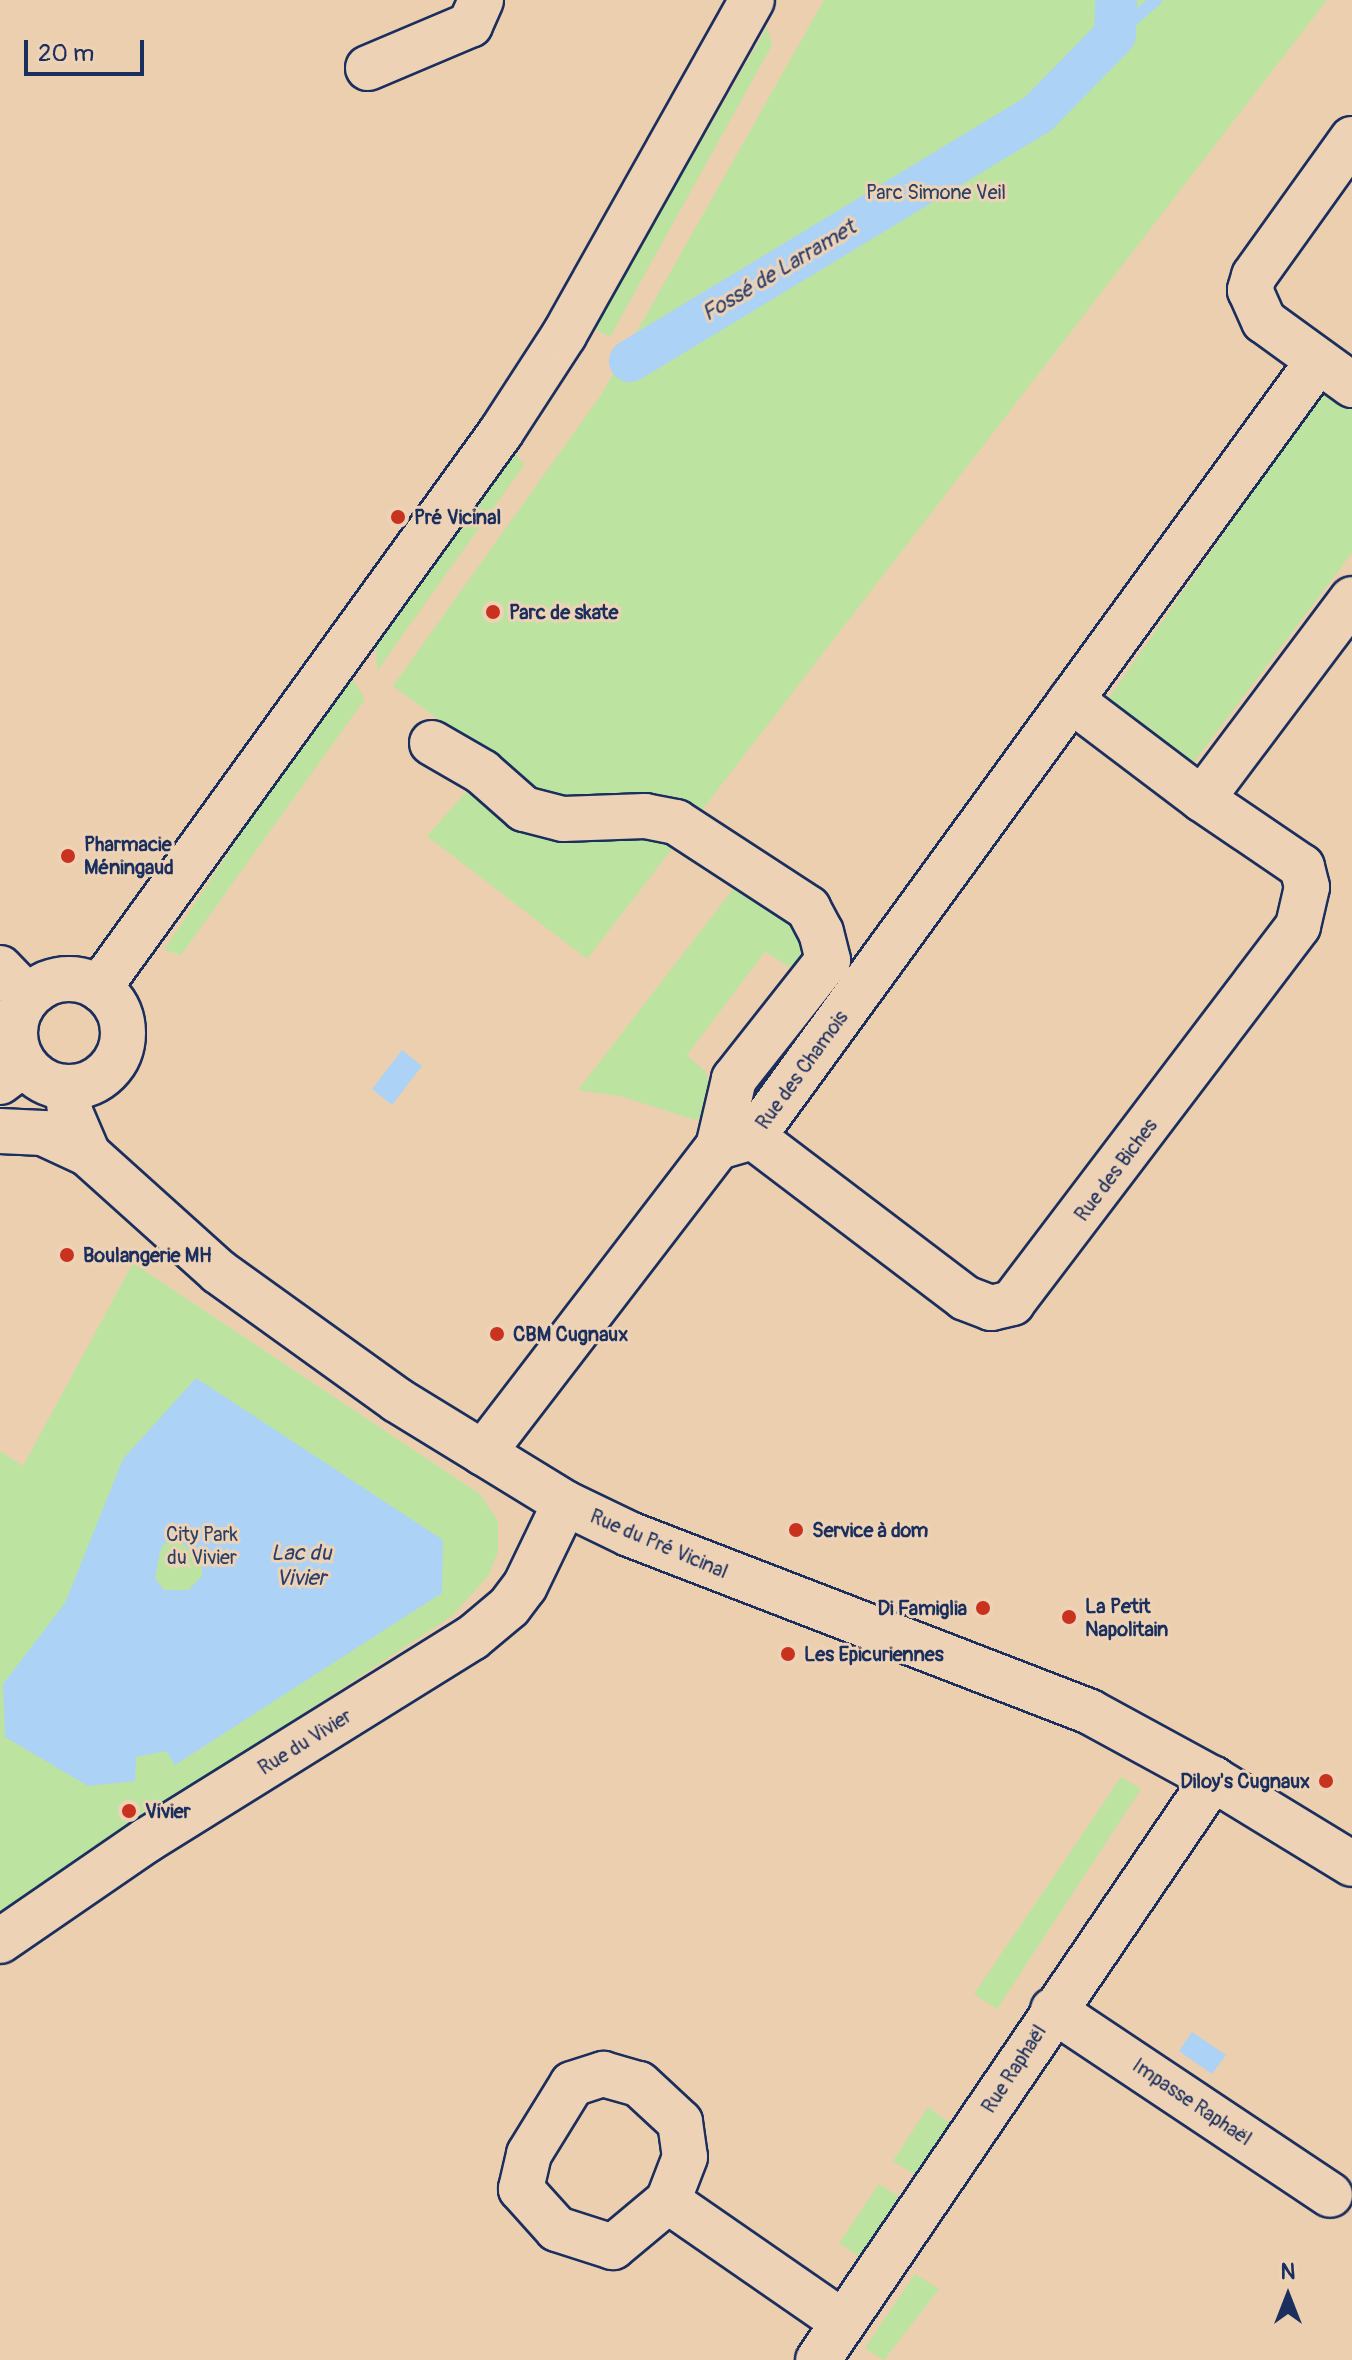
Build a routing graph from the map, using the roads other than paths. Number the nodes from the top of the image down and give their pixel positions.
1 (481, 0) edge
2 (752, 0) edge
3 (368, 68) dead end
4 (1352, 139) edge
5 (1335, 373) edge
6 (1352, 599) edge
7 (1071, 700) junction
8 (432, 743) dead end
9 (1202, 799) junction
10 (14, 983) edge
11 (99, 988) junction
12 (12, 1073) edge
13 (67, 1087) junction
14 (0, 1131) edge
15 (736, 1142) junction
16 (88, 1154) junction
17 (483, 1453) junction
18 (565, 1503) junction
19 (1213, 1779) junction
20 (1352, 1864) edge
21 (0, 1941) edge
22 (1053, 2010) junction
23 (1330, 2195) dead end
24 (668, 2201) dead end
25 (843, 2322) junction
26 (818, 2360) edge

1 - 3 street
2 - 11 street
4 - 5 street
5 - 7 street, Rue des Chamois
6 - 9 street
7 - 9 street, Rue des Biches
7 - 15 street, Rue des Chamois
8 - 15 street
9 - 15 street, Rue des Biches
10 - 11 street
10 - 12 street
11 - 13 street
12 - 13 street
13 - 16 street, Rue du Pré Vicinal
14 - 16 street
15 - 17 street, Rue des Chamois
16 - 17 street, Rue du Pré Vicinal
17 - 18 street, Rue du Pré Vicinal
18 - 19 street, Rue du Pré Vicinal
18 - 21 street, Rue du Vivier
19 - 20 street, Rue du Pré Vicinal
19 - 22 street, Rue Raphaël
22 - 23 street, Impasse Raphaël
22 - 25 street, Rue Raphaël
24 - 25 street
25 - 26 street, Rue Raphaël

